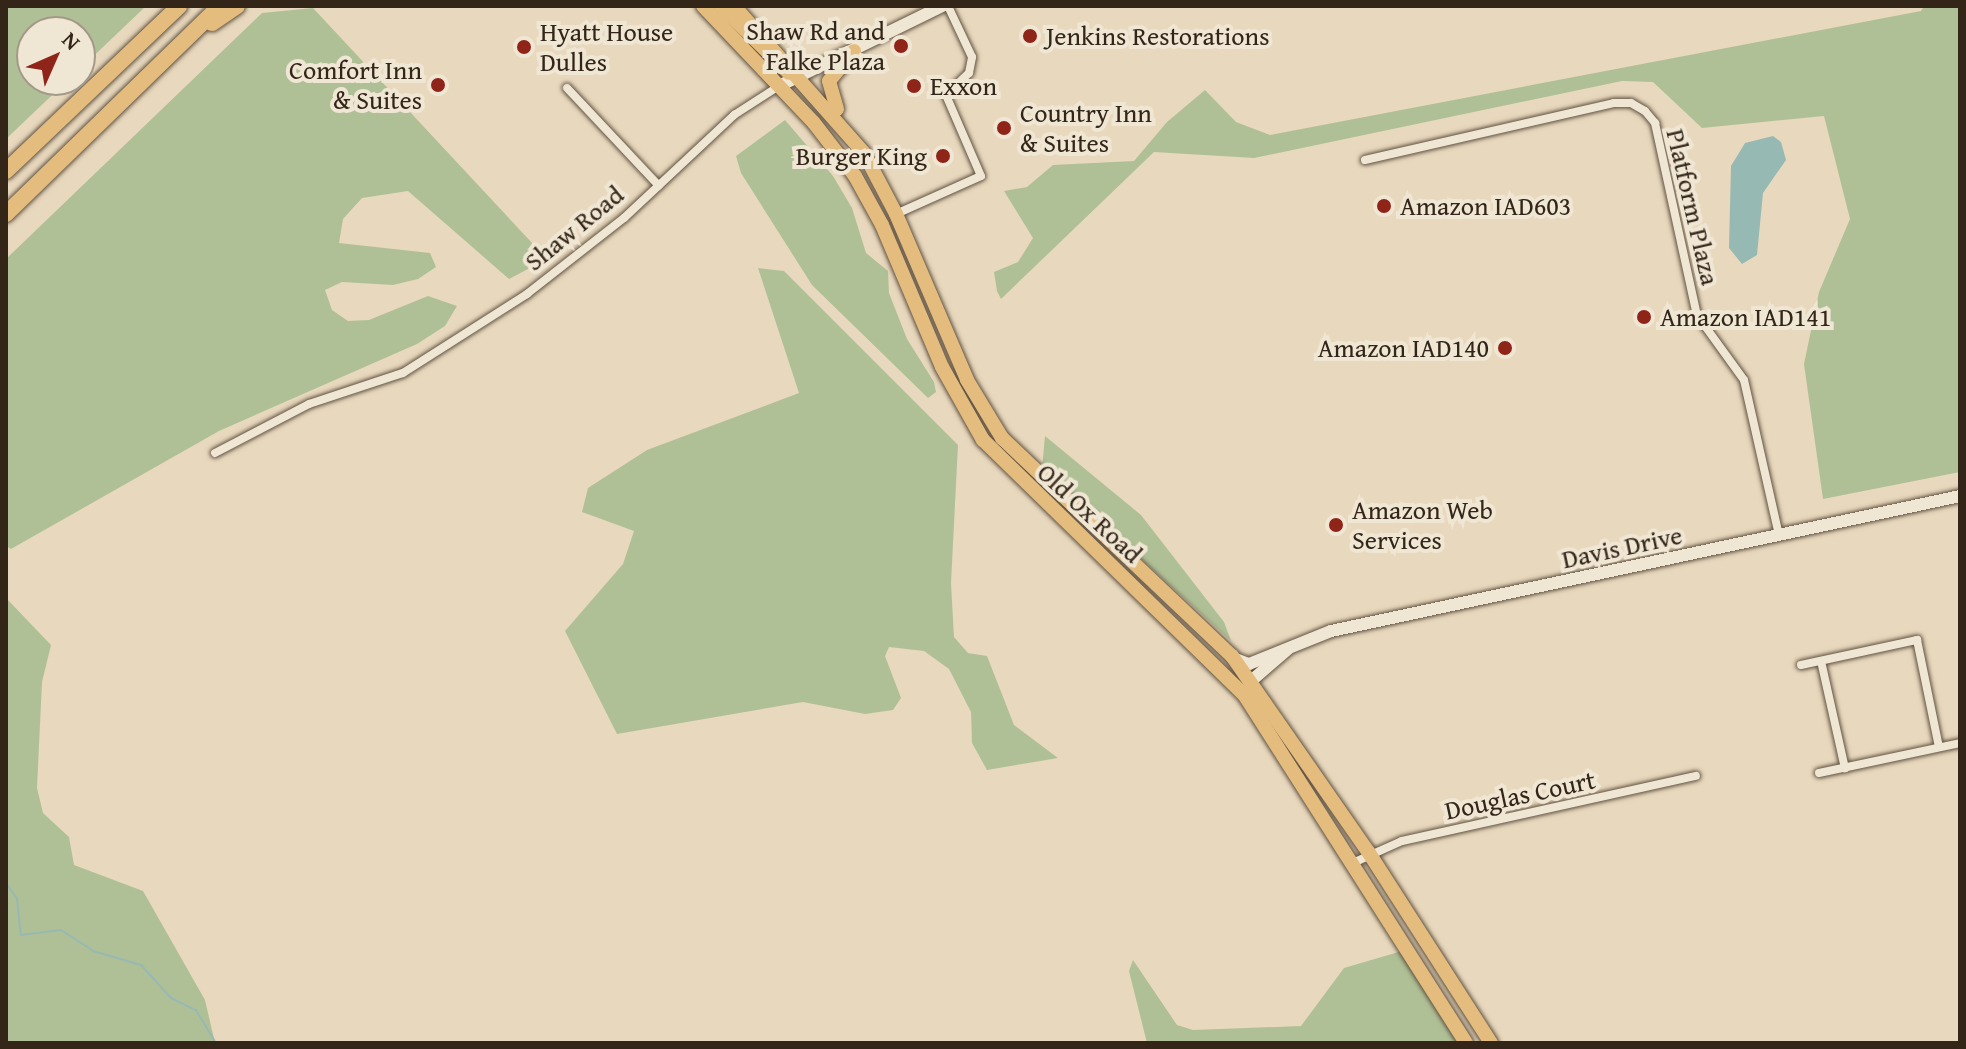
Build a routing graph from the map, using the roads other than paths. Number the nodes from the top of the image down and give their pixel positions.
1 (179, 6) edge
2 (220, 6) edge
3 (237, 6) edge
4 (703, 6) edge
5 (721, 6) edge
6 (734, 6) edge
7 (942, 6) edge
8 (948, 6) edge
9 (176, 50) junction
10 (854, 51) junction
11 (801, 76) junction
12 (779, 86) junction
13 (567, 88) dead end
14 (845, 128) junction
15 (1365, 160) dead end
16 (6, 171) edge
17 (659, 186) junction
18 (6, 214) edge
19 (896, 214) junction
20 (215, 453) dead end
21 (1960, 496) edge
22 (1779, 535) junction
23 (1294, 644) junction
24 (1233, 658) junction
25 (1821, 661) junction
26 (1801, 665) dead end
27 (1226, 674) junction
28 (1251, 681) junction
29 (1960, 743) edge
30 (1939, 747) junction
31 (1845, 768) junction
32 (1819, 773) dead end
33 (1696, 776) dead end
34 (1369, 853) junction
35 (1355, 862) junction
36 (1466, 1043) edge
37 (1491, 1043) edge

1 - 16 highway
2 - 9 highway
3 - 9 highway
4 - 12 main road, Old Ox Road
5 - 11 main road
6 - 11 main road, Old Ox Road
7 - 10 street, Shaw Road
8 - 19 street
9 - 18 highway
10 - 11 street, Shaw Road
10 - 14 main road
11 - 12 street, Shaw Road
11 - 14 main road, Old Ox Road
12 - 17 street, Shaw Road
12 - 27 main road, Old Ox Road
13 - 17 street
14 - 19 main road, Old Ox Road
15 - 22 street, Platform Plaza
17 - 20 street, Shaw Road
19 - 24 main road, Old Ox Road
21 - 22 street, Davis Drive
22 - 23 street, Davis Drive
23 - 24 street, Davis Drive
23 - 28 street, Davis Drive
24 - 28 main road, Old Ox Road
25 - 26 street
25 - 30 street
25 - 31 street
27 - 28 main road
27 - 35 main road, Old Ox Road
28 - 34 main road, Old Ox Road
29 - 30 street
30 - 31 street
31 - 32 street
33 - 34 street, Douglas Court
34 - 35 street, Douglas Court
34 - 37 main road, Old Ox Road
35 - 36 main road, Old Ox Road

